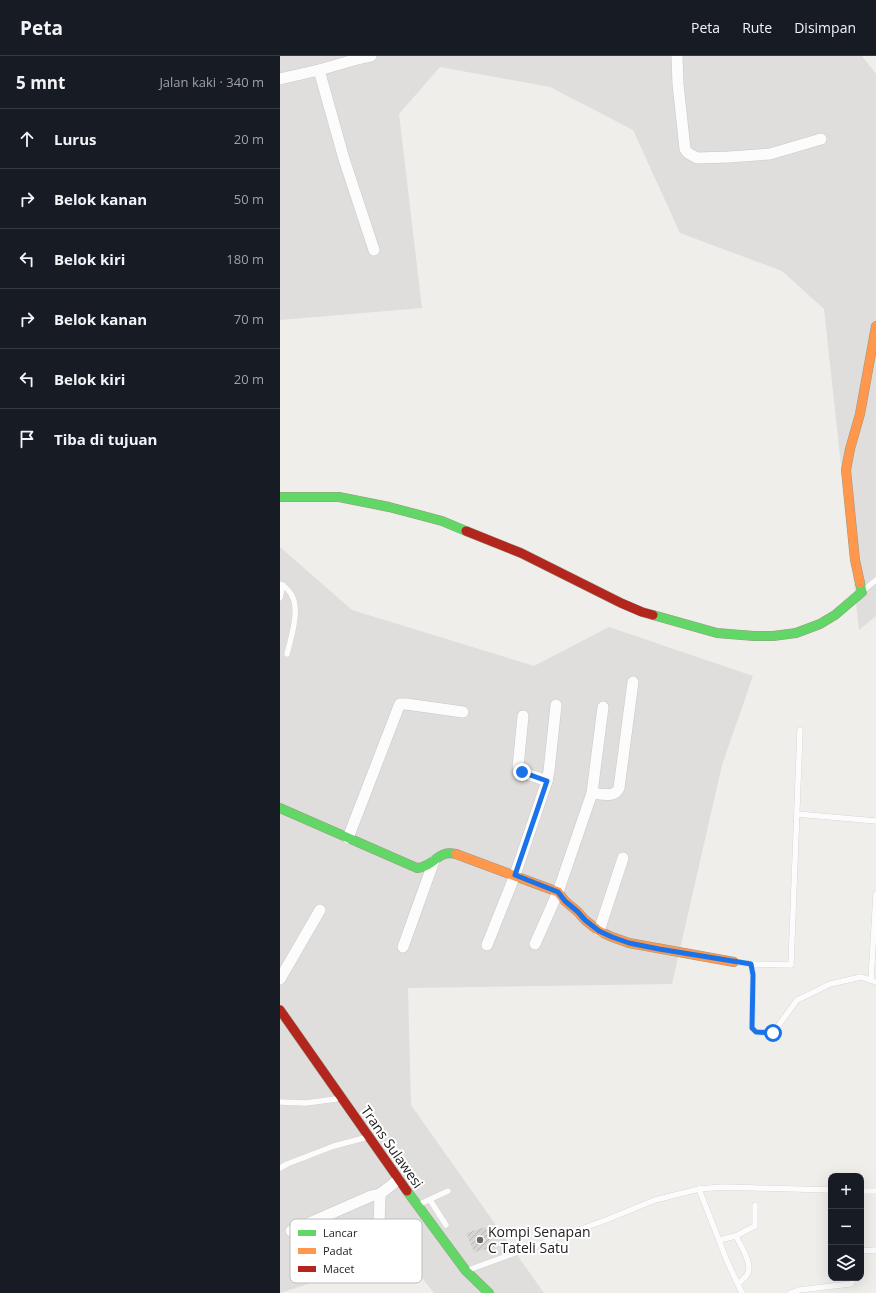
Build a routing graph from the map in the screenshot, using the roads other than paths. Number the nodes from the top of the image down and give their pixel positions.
1 (677, 56) edge
2 (364, 57) edge
3 (319, 70) junction
4 (280, 79) edge
5 (822, 139) dead end
6 (374, 250) dead end
7 (876, 326) edge
8 (280, 497) edge
9 (876, 580) edge
10 (281, 585) edge
11 (862, 592) junction
12 (280, 598) edge
13 (287, 654) dead end
14 (633, 682) dead end
15 (556, 705) dead end
16 (603, 708) dead end
17 (463, 712) dead end
18 (523, 716) dead end
19 (800, 730) dead end
20 (547, 781) junction
21 (592, 793) junction
22 (280, 808) edge
23 (797, 814) junction
24 (876, 821) edge
25 (348, 838) junction
26 (623, 858) dead end
27 (434, 861) junction
28 (515, 875) junction
29 (558, 892) junction
30 (876, 894) edge
31 (320, 910) dead end
32 (875, 917) edge
33 (599, 931) junction
34 (535, 944) dead end
35 (487, 945) dead end
36 (404, 947) dead end
37 (734, 962) joint
38 (751, 964) junction
39 (280, 979) edge
40 (873, 981) edge
41 (280, 1011) edge
42 (341, 1098) junction
43 (280, 1102) edge
44 (368, 1137) junction
45 (280, 1168) edge
46 (398, 1180) junction
47 (699, 1189) junction
48 (828, 1190) edge
49 (448, 1191) dead end
50 (864, 1191) edge
51 (876, 1191) edge
52 (380, 1194) junction
53 (430, 1200) junction
54 (416, 1205) junction
55 (755, 1205) dead end
56 (318, 1219) edge
57 (379, 1219) edge
58 (446, 1225) dead end
59 (736, 1236) junction
60 (719, 1240) junction
61 (876, 1250) edge
62 (864, 1251) edge
63 (466, 1271) junction
64 (852, 1281) edge
65 (738, 1284) junction
66 (489, 1293) edge
67 (742, 1293) edge
68 (790, 1293) edge

1 - 5 street
2 - 3 street
3 - 4 street
3 - 6 street
7 - 11 main road
8 - 11 main road
9 - 11 lane
10 - 12 lane
10 - 13 lane
14 - 21 street
15 - 20 street
16 - 21 street
17 - 25 street
18 - 20 street
19 - 23 lane
20 - 28 street
21 - 29 street
22 - 25 main road
23 - 24 lane
23 - 38 lane
25 - 27 main road
26 - 33 street
27 - 28 main road
27 - 36 street
28 - 29 main road
28 - 35 street
29 - 33 main road
29 - 34 street
30 - 32 lane
31 - 39 street
32 - 40 lane
33 - 37 main road
37 - 38 lane
38 - 40 lane
41 - 42 main road, Trans Sulawesi
42 - 43 lane
42 - 44 main road, Trans Sulawesi
44 - 45 lane
44 - 46 main road, Trans Sulawesi
46 - 52 street
46 - 54 main road, Trans Sulawesi
47 - 48 lane
47 - 60 lane
47 - 63 lane
49 - 53 lane
50 - 51 lane
52 - 56 street
52 - 57 street
53 - 54 lane
53 - 58 lane
54 - 63 main road, Trans Sulawesi
55 - 59 lane
59 - 60 lane
59 - 65 lane
60 - 65 lane
61 - 62 lane
63 - 66 main road, Trans Sulawesi
64 - 68 lane
65 - 67 lane

